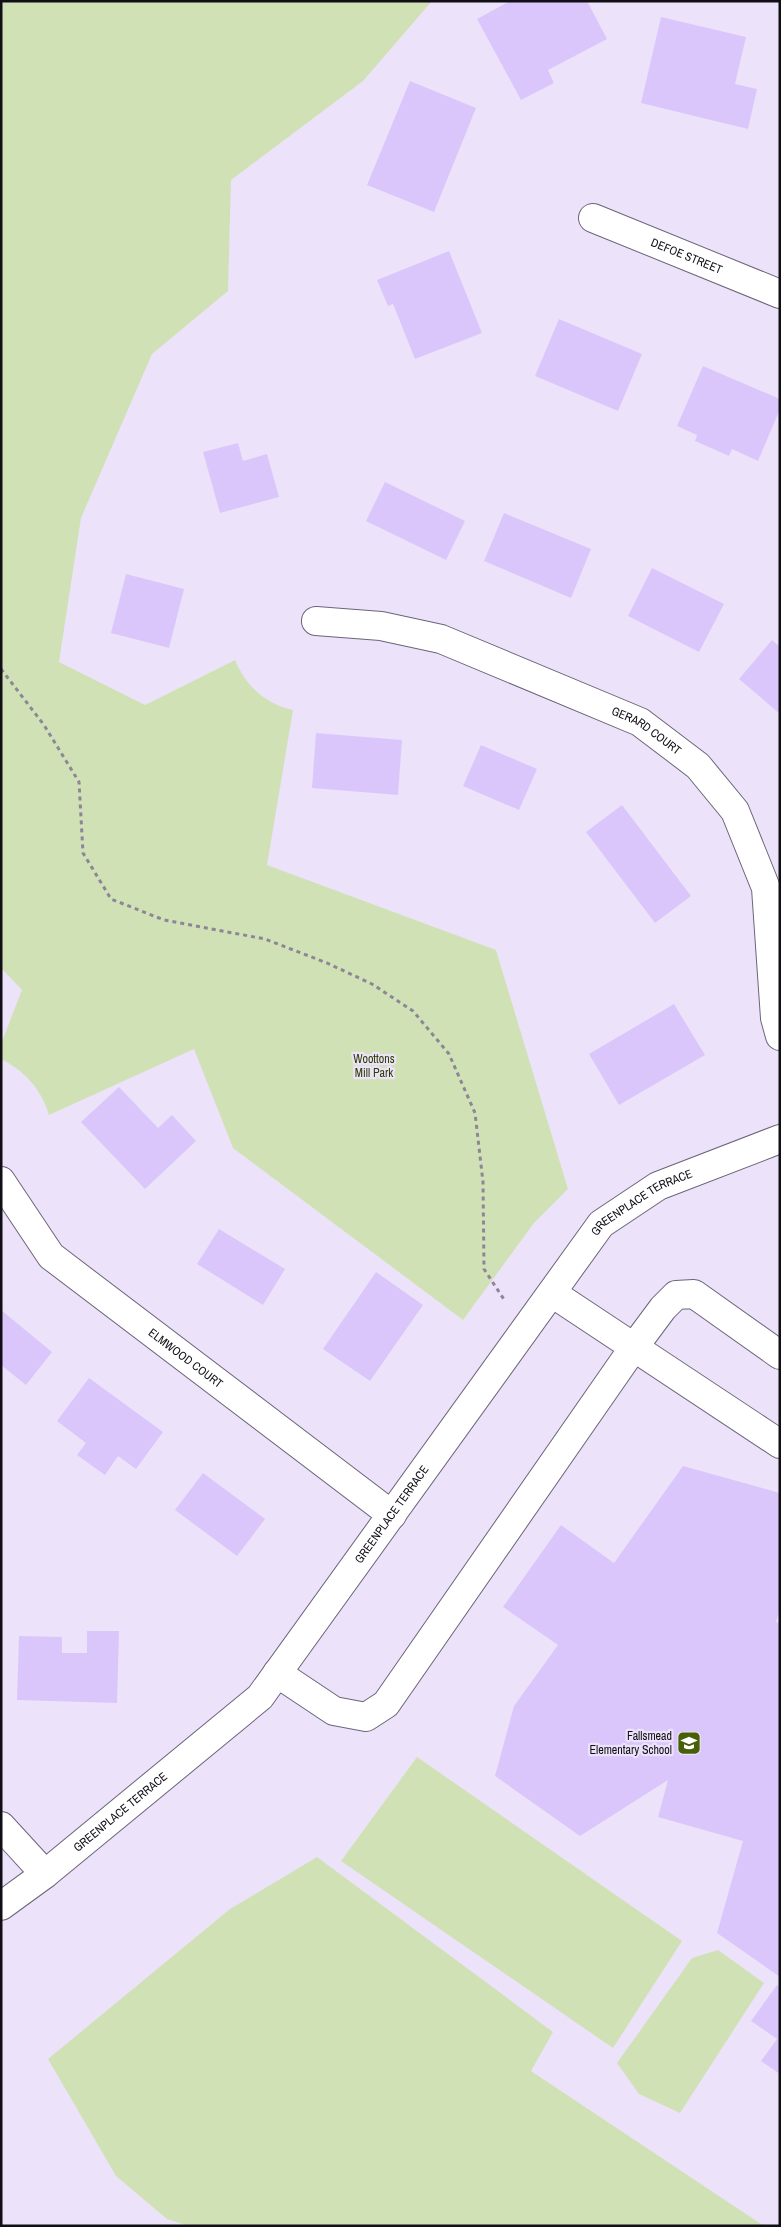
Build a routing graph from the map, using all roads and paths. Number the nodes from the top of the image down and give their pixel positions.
1 (593, 218) dead end
2 (780, 294) edge
3 (316, 622) dead end
4 (1, 669) edge
5 (780, 1036) edge
6 (780, 1138) edge
7 (1, 1181) edge
8 (552, 1293) junction
9 (533, 1319) junction
10 (634, 1347) junction
11 (780, 1355) edge
12 (780, 1444) edge
13 (392, 1515) junction
14 (277, 1673) junction
15 (1, 1826) edge
16 (45, 1874) junction
17 (1, 1906) edge

1 - 2 street, DEFOE STREET
3 - 5 street, GERARD COURT
4 - 9 path
6 - 8 street, GREENPLACE TERRACE
7 - 13 street, ELMWOOD COURT
8 - 9 street, GREENPLACE TERRACE
8 - 10 street
9 - 13 street, GREENPLACE TERRACE
10 - 11 street
10 - 12 street
10 - 14 street
13 - 14 street, GREENPLACE TERRACE
14 - 16 street, GREENPLACE TERRACE
15 - 16 street
16 - 17 street, GREENPLACE TERRACE

